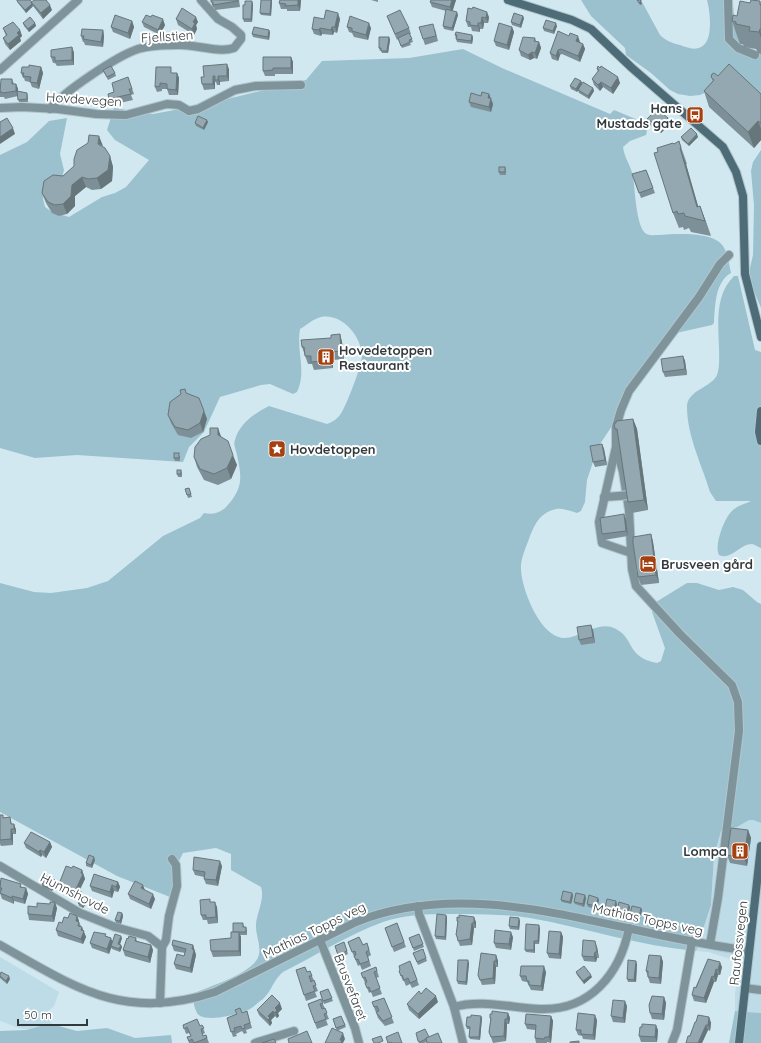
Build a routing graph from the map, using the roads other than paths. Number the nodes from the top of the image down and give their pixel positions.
1 (78, 0) edge
2 (201, 0) edge
3 (508, 0) edge
4 (728, 0) edge
5 (755, 55) dead end
6 (0, 70) edge
7 (301, 85) dead end
8 (0, 108) edge
9 (50, 109) junction
10 (729, 255) dead end
11 (761, 337) edge
12 (761, 411) edge
13 (761, 441) edge
14 (616, 446) junction
15 (629, 495) edge
16 (604, 497) junction
17 (631, 553) junction
18 (761, 846) edge
19 (172, 859) dead end
20 (0, 866) edge
21 (418, 906) junction
22 (629, 928) junction
23 (320, 940) junction
24 (692, 941) junction
25 (710, 944) junction
26 (0, 945) edge
27 (162, 947) junction
28 (749, 951) junction
29 (745, 988) junction
30 (761, 990) edge
31 (160, 1003) junction
32 (454, 1007) junction
33 (294, 1031) dead end
34 (255, 1043) edge
35 (359, 1043) edge
36 (463, 1043) edge
37 (672, 1043) edge
38 (740, 1043) edge

1 - 6 street
2 - 9 street, Fjellstien
3 - 11 main road
4 - 5 street
7 - 9 street, Hovdevegen
8 - 9 street, Hovdevegen
10 - 14 street
12 - 13 main road
14 - 16 street
14 - 17 street
15 - 16 street, bridge
16 - 17 street
17 - 25 street
18 - 28 main road, Raufossvegen
19 - 27 street
20 - 27 street, Hunnshovde
21 - 22 street, Mathias Topps veg
21 - 23 street, Mathias Topps veg
21 - 32 street
22 - 24 street, Mathias Topps veg
22 - 32 street
23 - 31 street, Mathias Topps veg
23 - 35 street, Brusvefaret
24 - 25 street, Mathias Topps veg
24 - 37 street
25 - 28 street, Mathias Topps veg
26 - 31 street, Mathias Topps veg
27 - 31 street
28 - 29 main road, Raufossvegen
29 - 30 street
29 - 38 main road, Raufossvegen
32 - 36 street
33 - 34 street

